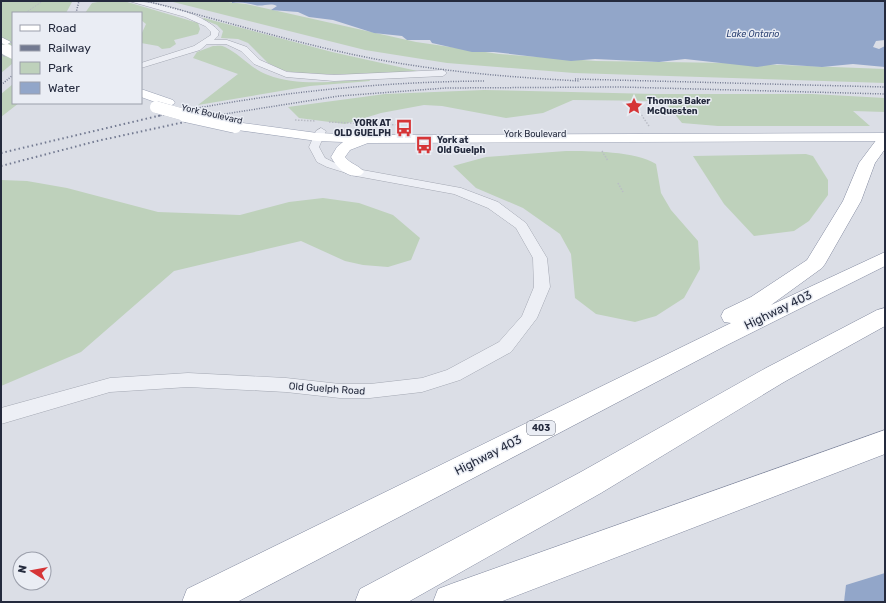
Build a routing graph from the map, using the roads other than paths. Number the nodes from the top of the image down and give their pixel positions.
1 (132, 1) edge
2 (208, 42) junction
3 (142, 66) edge
4 (443, 73) dead end
5 (142, 93) edge
6 (142, 101) edge
7 (236, 123) junction
8 (885, 133) edge
9 (319, 134) junction
10 (861, 135) junction
11 (885, 138) edge
12 (368, 139) junction
13 (356, 172) junction
14 (885, 258) edge
15 (885, 316) edge
16 (1, 416) edge
17 (885, 442) edge
18 (510, 444) junction
19 (200, 602) edge
20 (372, 602) edge
21 (451, 602) edge

1 - 2 street
2 - 3 street
2 - 4 street
5 - 7 main road, York Boulevard
6 - 7 main road, York Boulevard, bridge
7 - 9 main road, York Boulevard
8 - 10 main road, York Boulevard
9 - 10 main road, York Boulevard
9 - 12 main road, York Boulevard
9 - 13 street, Old Guelph Road
10 - 11 main road, York Boulevard
10 - 12 main road, York Boulevard
11 - 18 highway
12 - 13 main road
13 - 16 street, Old Guelph Road
14 - 18 highway, Highway 403 / 403
15 - 20 highway
17 - 21 highway
18 - 19 highway, Highway 403 / 403

